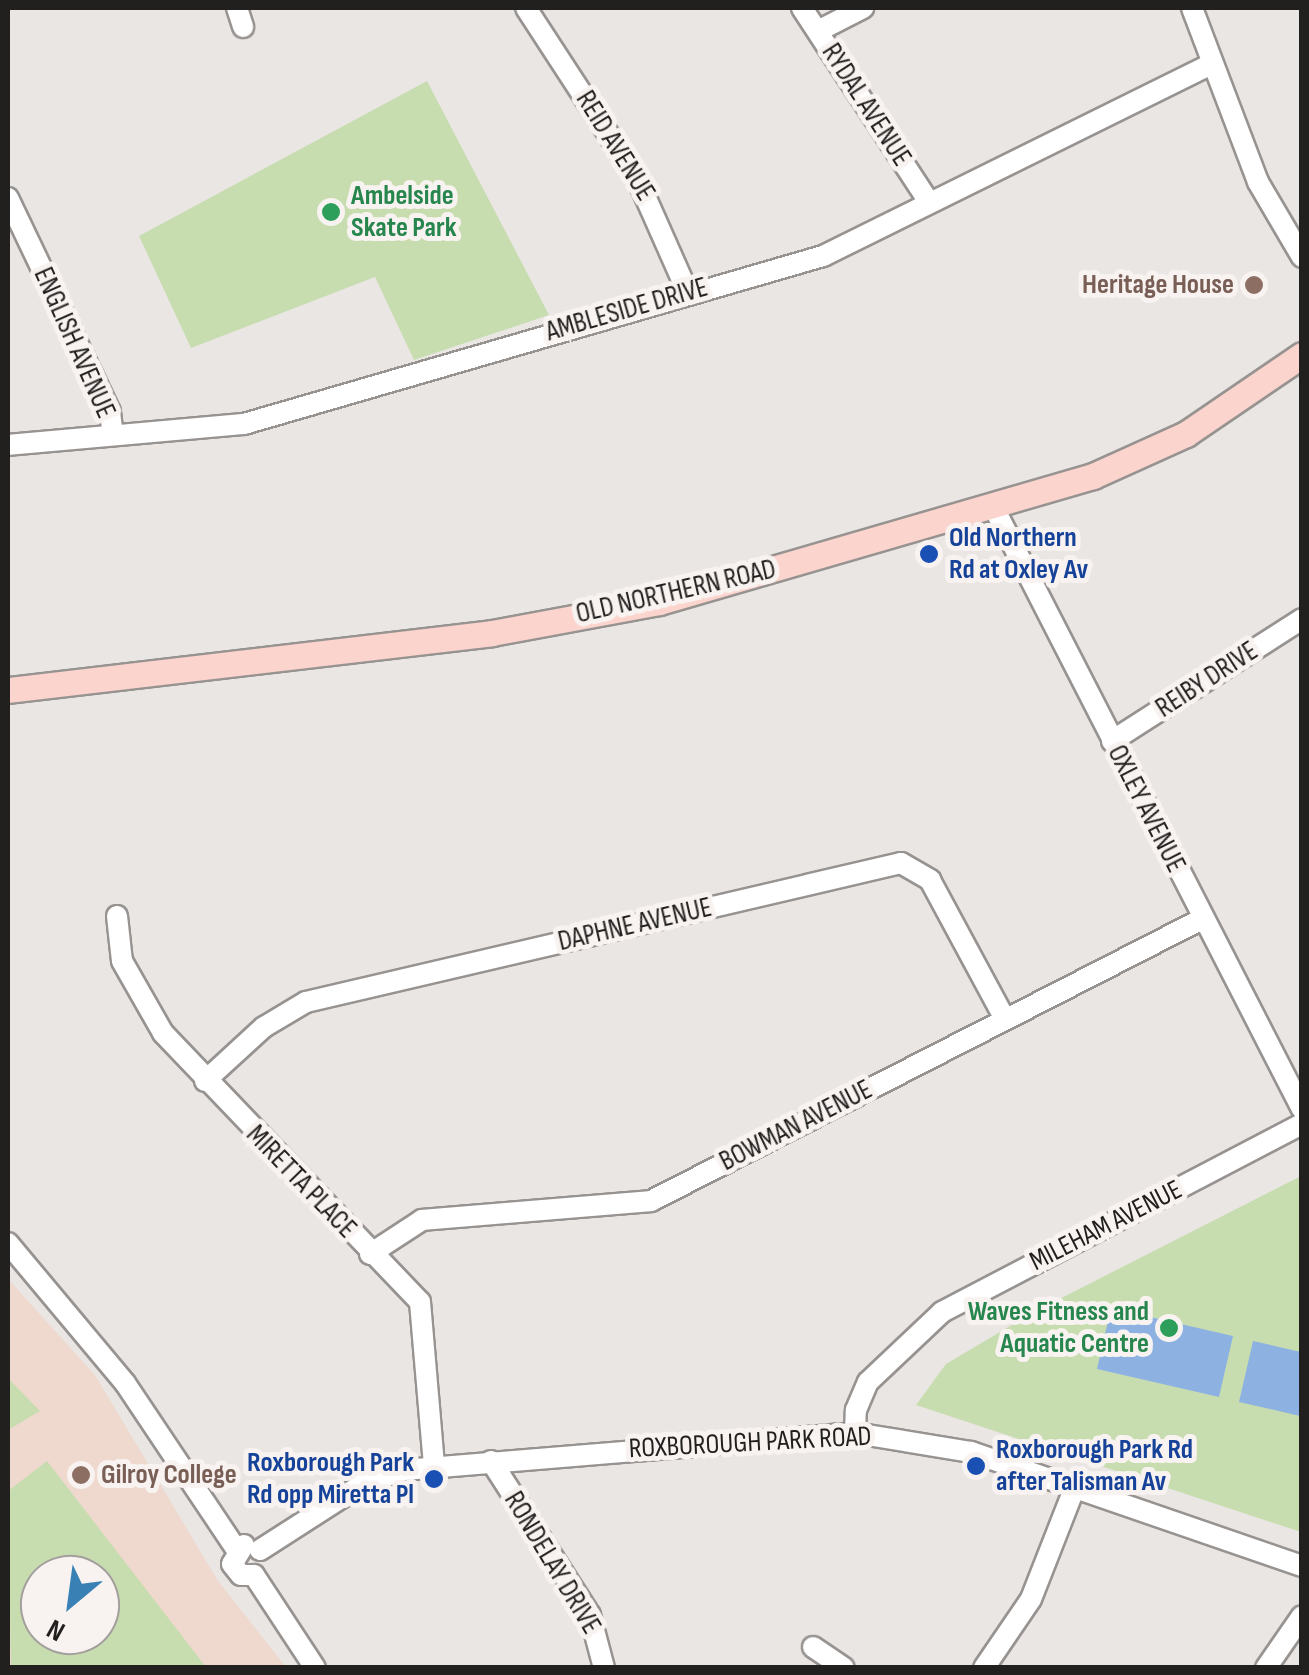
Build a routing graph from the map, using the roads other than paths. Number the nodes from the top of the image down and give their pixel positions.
1 (526, 8) edge
2 (802, 8) edge
3 (864, 8) edge
4 (1192, 8) edge
5 (818, 31) junction
6 (1212, 64) junction
7 (8, 198) edge
8 (929, 202) junction
9 (1302, 212) edge
10 (1282, 224) junction
11 (1302, 257) edge
12 (688, 293) junction
13 (1302, 355) edge
14 (114, 435) junction
15 (8, 445) edge
16 (994, 508) junction
17 (1302, 619) edge
18 (8, 690) edge
19 (1112, 741) junction
20 (117, 916) dead end
21 (1202, 918) junction
22 (1005, 1019) junction
23 (205, 1082) junction
24 (1302, 1109) edge
25 (1302, 1124) edge
26 (8, 1243) edge
27 (370, 1254) junction
28 (855, 1433) junction
29 (490, 1461) junction
30 (434, 1465) junction
31 (1074, 1488) junction
32 (236, 1549) junction
33 (260, 1550) junction
34 (1302, 1566) edge
35 (254, 1575) junction
36 (1302, 1616) edge
37 (813, 1647) dead end
38 (316, 1668) edge
39 (604, 1668) edge
40 (844, 1668) edge
41 (984, 1668) edge
42 (1266, 1668) edge

1 - 12 street, REID AVENUE
2 - 5 street, RYDAL AVENUE
3 - 5 street
4 - 6 street
5 - 8 street, RYDAL AVENUE
6 - 8 street, AMBLESIDE DRIVE
6 - 10 street
7 - 14 street, ENGLISH AVENUE
8 - 12 street, AMBLESIDE DRIVE
9 - 10 street
10 - 11 street
12 - 14 street, AMBLESIDE DRIVE
13 - 16 main road, OLD NORTHERN ROAD
14 - 15 street, AMBLESIDE DRIVE
16 - 18 main road, OLD NORTHERN ROAD
16 - 19 street, OXLEY AVENUE
17 - 19 street, REIBY DRIVE
19 - 21 street, OXLEY AVENUE
20 - 23 street, MIRETTA PLACE
21 - 22 street, BOWMAN AVENUE
21 - 24 street, OXLEY AVENUE
22 - 23 street, DAPHNE AVENUE
22 - 27 street, BOWMAN AVENUE
23 - 27 street, MIRETTA PLACE
25 - 28 street, MILEHAM AVENUE
26 - 32 street
27 - 30 street, MIRETTA PLACE
28 - 29 street, ROXBOROUGH PARK ROAD
28 - 31 street, ROXBOROUGH PARK ROAD
29 - 30 street, ROXBOROUGH PARK ROAD
29 - 39 street, RONDELAY DRIVE
30 - 33 street, ROXBOROUGH PARK ROAD
31 - 34 street, ROXBOROUGH PARK ROAD
31 - 41 street
32 - 33 street
32 - 35 street
33 - 35 street
35 - 38 street
36 - 42 street
37 - 40 street

